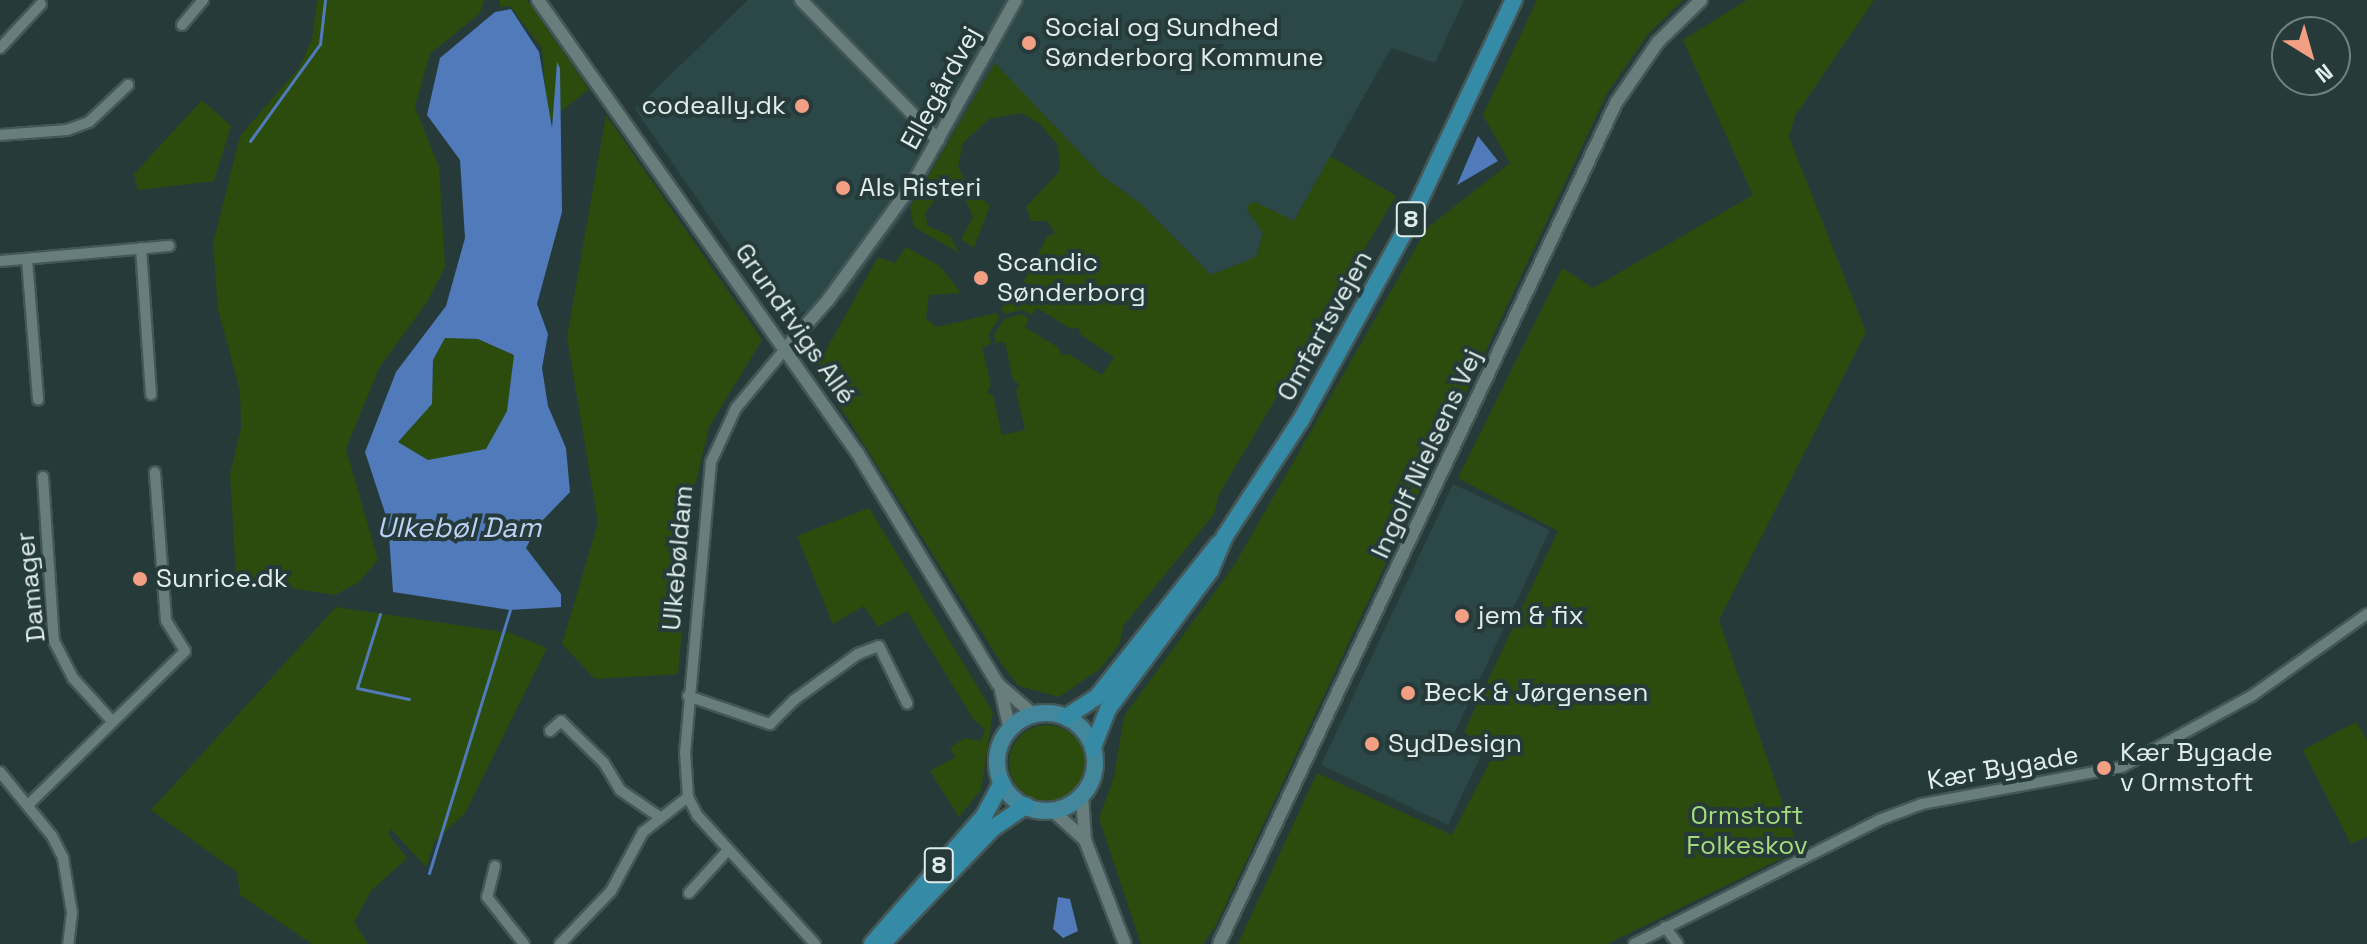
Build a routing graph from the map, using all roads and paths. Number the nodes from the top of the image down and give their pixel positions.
1 (203, 0) edge
2 (538, 0) edge
3 (801, 0) edge
4 (1016, 0) edge
5 (1514, 0) edge
6 (1701, 0) edge
7 (41, 4) dead end
8 (182, 25) dead end
9 (0, 48) edge
10 (128, 85) dead end
11 (0, 135) edge
12 (938, 140) junction
13 (169, 246) dead end
14 (141, 248) junction
15 (27, 259) junction
16 (0, 261) edge
17 (786, 348) junction
18 (151, 395) dead end
19 (38, 400) dead end
20 (155, 472) dead end
21 (43, 477) dead end
22 (1225, 536) junction
23 (2367, 614) edge
24 (998, 684) junction
25 (688, 696) junction
26 (907, 703) dead end
27 (1034, 715) junction
28 (1066, 717) junction
29 (112, 721) junction
30 (1010, 730) junction
31 (550, 731) dead end
32 (1093, 747) junction
33 (0, 772) edge
34 (1002, 782) junction
35 (1082, 795) junction
36 (688, 797) junction
37 (28, 805) junction
38 (1026, 806) junction
39 (1052, 810) junction
40 (658, 816) junction
41 (1085, 840) junction
42 (728, 850) junction
43 (495, 866) dead end
44 (689, 893) dead end
45 (1665, 927) junction
46 (68, 944) edge
47 (524, 944) edge
48 (560, 944) edge
49 (815, 944) edge
50 (872, 944) edge
51 (882, 944) edge
52 (1125, 944) edge
53 (1219, 944) edge
54 (1634, 944) edge
55 (1678, 944) edge

1 - 8 street
2 - 17 street, Grundtvigs Allé
3 - 12 street
4 - 12 street, Ellegårdvej
5 - 22 highway, Omfartsvejen / 8
6 - 53 street, Ingolf Nielsens Vej
7 - 9 street
10 - 11 street
12 - 17 street, Ellegårdvej
13 - 14 street
14 - 15 street
14 - 18 street
15 - 16 street
15 - 19 street
17 - 24 street, Grundtvigs Allé
17 - 25 street, Ulkebøldam
20 - 29 street
21 - 29 street, Damager
22 - 28 highway, Omfartsvejen / 8
22 - 32 highway, Omfartsvejen / 8
23 - 45 street, Kær Bygade
24 - 27 street, Grundtvigs Allé
24 - 30 street, Grundtvigs Allé
25 - 26 street
25 - 36 street, Ulkebøldam
27 - 28 main road
27 - 30 main road
28 - 32 main road
29 - 37 street
30 - 34 main road, 8
31 - 40 street
32 - 35 main road, 8
33 - 37 street
34 - 38 main road
34 - 50 highway, 8
35 - 39 main road
35 - 41 street
36 - 40 street
36 - 42 street
37 - 46 street
38 - 39 main road
38 - 51 highway, 8
39 - 41 street
40 - 48 street
41 - 52 street
42 - 44 street
42 - 49 street
43 - 47 street
45 - 54 street, Kær Bygade
45 - 55 street

